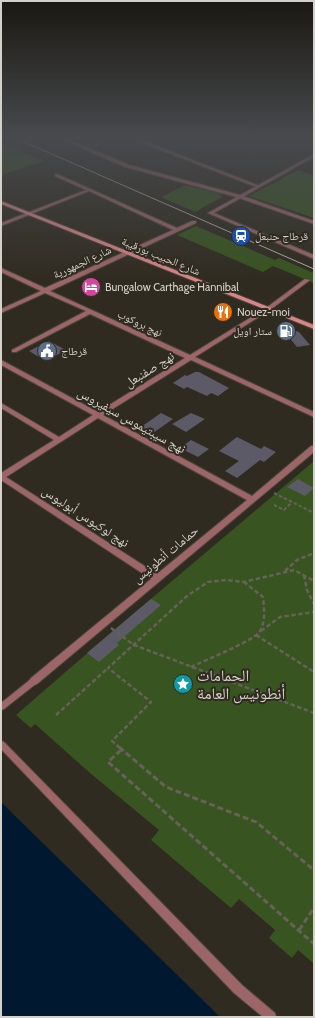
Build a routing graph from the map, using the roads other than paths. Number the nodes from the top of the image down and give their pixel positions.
1 (78, 185) edge
2 (195, 185) edge
3 (254, 185) edge
4 (261, 185) edge
5 (258, 186) junction
6 (89, 190) junction
7 (238, 196) junction
8 (1, 202) edge
9 (30, 214) junction
10 (194, 222) dead end
11 (314, 223) edge
12 (1, 224) edge
13 (176, 229) junction
14 (126, 253) junction
15 (314, 257) edge
16 (1, 270) edge
17 (307, 280) dead end
18 (46, 290) junction
19 (268, 309) junction
20 (1, 311) edge
21 (91, 311) junction
22 (314, 327) edge
23 (14, 351) dead end
24 (190, 357) junction
25 (1, 362) edge
26 (1, 405) edge
27 (97, 415) junction
28 (314, 415) edge
29 (58, 440) junction
30 (314, 448) edge
31 (1, 476) edge
32 (252, 499) junction
33 (157, 578) junction
34 (34, 681) joint
35 (1, 707) edge
36 (1, 744) edge
37 (271, 1017) edge

1 - 6 street
2 - 7 street
3 - 5 street
4 - 5 street
5 - 7 street
6 - 9 street
6 - 13 street
7 - 11 street
7 - 15 street
8 - 9 main road, شارع الحبيب بورقيبة
9 - 12 street
9 - 14 main road, شارع الحبيب بورقيبة
10 - 13 street, شارع الجمهورية
13 - 14 street, شارع الجمهورية
14 - 18 street, شارع الجمهورية
14 - 19 main road, شارع الحبيب بورقيبة
16 - 18 street, نهج بروكوب
17 - 19 street, نهج صفنبعل
18 - 20 street, شارع الجمهورية
18 - 21 street, نهج بروكوب
19 - 22 main road, شارع الحبيب بورقيبة
19 - 24 street, نهج صفنبعل
21 - 23 street
21 - 24 street, نهج بروكوب
24 - 27 street, نهج صفنبعل
24 - 28 street, نهج بروكوب
25 - 27 street, نهج سيبتيموس سيفيروس
26 - 29 street
27 - 29 street, نهج صفنبعل
27 - 32 street, نهج سيبتيموس سيفيروس
29 - 31 street, نهج صفنبعل
30 - 32 street, حمامات أنطونيس
31 - 33 street, نهج لوكيوس أبوليوس
32 - 33 street, حمامات أنطونيس
33 - 34 street, حمامات أنطونيس
34 - 35 lane
36 - 37 lane

